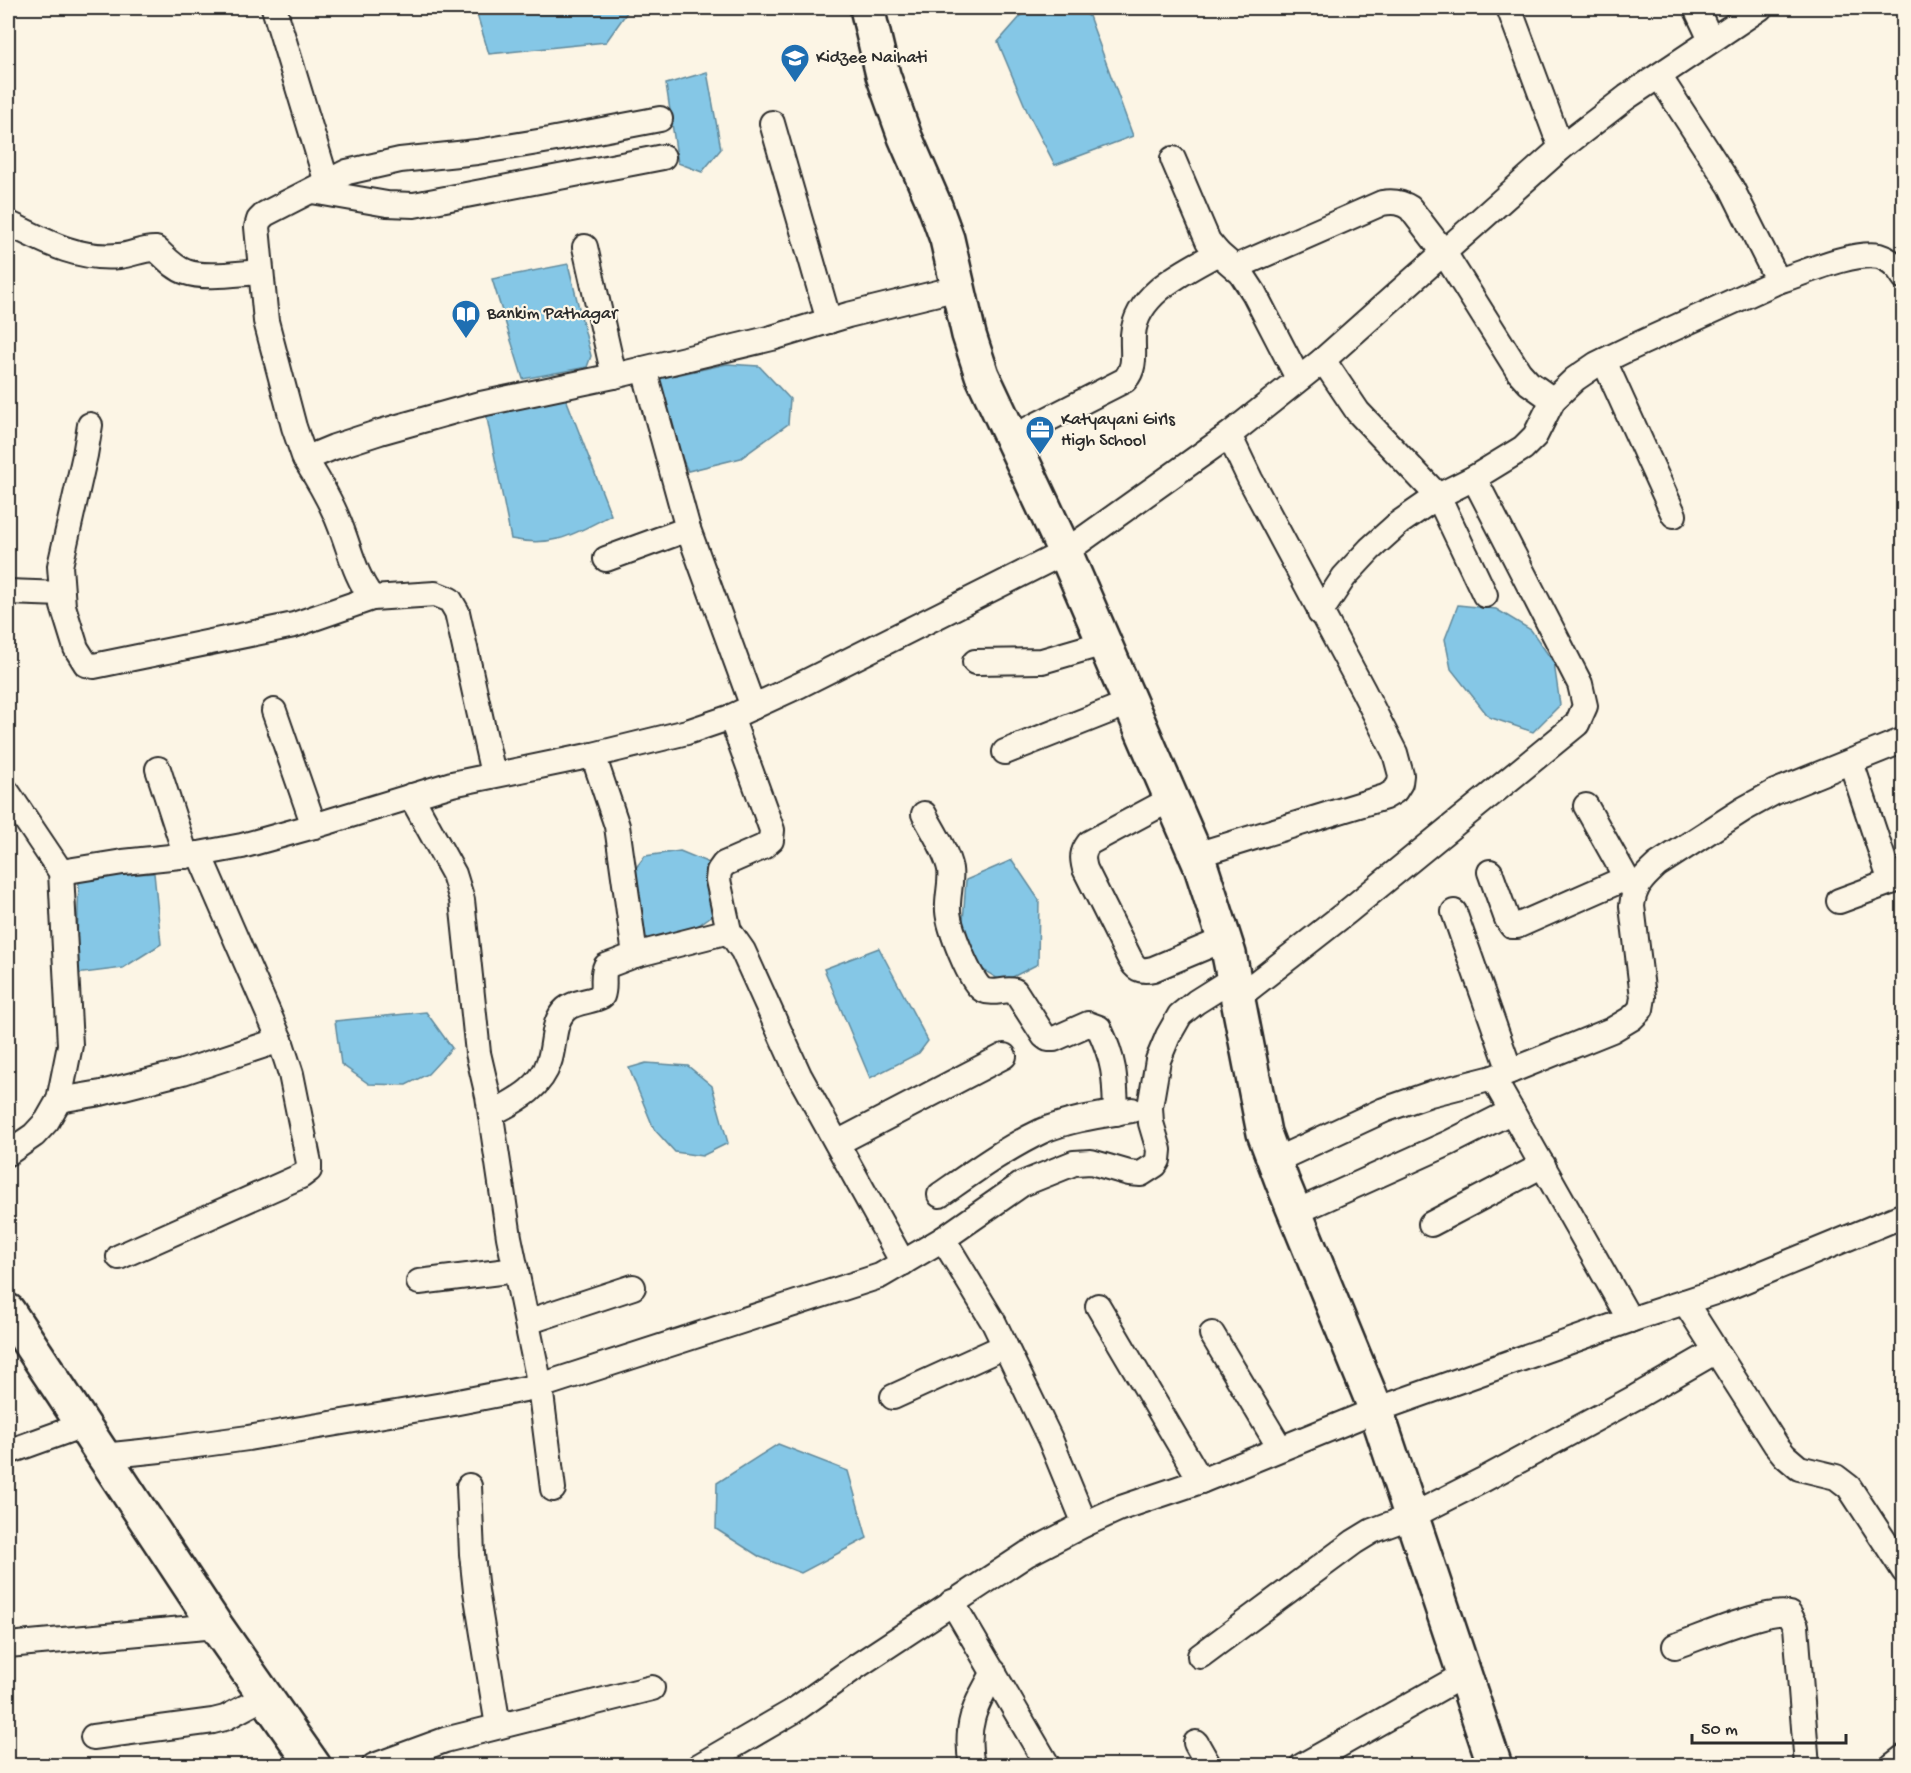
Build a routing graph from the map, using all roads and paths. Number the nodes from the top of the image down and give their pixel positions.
1 (274, 8) edge
2 (867, 8) edge
3 (1509, 8) edge
4 (1696, 8) edge
5 (1760, 8) edge
6 (1711, 40) junction
7 (1659, 76) junction
8 (660, 119) dead end
9 (772, 123) dead end
10 (1561, 148) junction
11 (663, 157) dead end
12 (1173, 159) dead end
13 (319, 187) junction
14 (8, 223) edge
15 (585, 247) dead end
16 (1443, 251) junction
17 (1227, 260) junction
18 (261, 272) junction
19 (1904, 277) edge
20 (1778, 281) junction
21 (957, 288) junction
22 (828, 321) junction
23 (1323, 360) junction
24 (1604, 361) junction
25 (644, 369) junction
26 (614, 376) junction
27 (1298, 378) junction
28 (1553, 400) junction
29 (90, 425) dead end
30 (1229, 435) junction
31 (1011, 438) junction
32 (306, 459) junction
33 (1474, 478) junction
34 (1437, 496) junction
35 (1674, 516) dead end
36 (688, 529) junction
37 (1065, 552) junction
38 (606, 559) dead end
39 (8, 592) edge
40 (62, 594) junction
41 (1485, 595) dead end
42 (372, 598) junction
43 (1320, 614) junction
44 (1104, 643) junction
45 (975, 662) dead end
46 (1129, 703) junction
47 (274, 711) dead end
48 (742, 712) junction
49 (1904, 740) edge
50 (1005, 752) dead end
51 (593, 755) junction
52 (1851, 762) junction
53 (158, 769) dead end
54 (493, 774) junction
55 (411, 796) junction
56 (8, 798) edge
57 (1171, 799) junction
58 (1586, 806) dead end
59 (924, 814) dead end
60 (314, 826) junction
61 (193, 855) junction
62 (1196, 855) junction
63 (61, 872) junction
64 (1490, 872) dead end
65 (1897, 879) edge
66 (1630, 885) junction
67 (1839, 901) dead end
68 (1454, 912) dead end
69 (729, 931) junction
70 (1225, 939) junction
71 (635, 955) junction
72 (1236, 988) junction
73 (280, 1040) junction
74 (1004, 1056) dead end
75 (1501, 1074) junction
76 (59, 1100) junction
77 (1150, 1107) junction
78 (1512, 1111) junction
79 (1116, 1113) junction
80 (491, 1114) junction
81 (837, 1143) junction
82 (8, 1153) edge
83 (1274, 1161) junction
84 (1543, 1165) junction
85 (940, 1195) dead end
86 (1294, 1213) junction
87 (1904, 1215) edge
88 (1431, 1224) dead end
89 (943, 1239) junction
90 (118, 1257) dead end
91 (903, 1263) junction
92 (516, 1270) junction
93 (419, 1282) dead end
94 (633, 1287) dead end
95 (1685, 1302) junction
96 (1098, 1306) dead end
97 (8, 1311) edge
98 (1630, 1320) junction
99 (527, 1322) junction
100 (1212, 1334) dead end
101 (1005, 1346) junction
102 (1716, 1351) junction
103 (540, 1386) junction
104 (893, 1397) dead end
105 (1376, 1410) junction
106 (83, 1425) junction
107 (1280, 1449) junction
108 (8, 1452) edge
109 (103, 1456) junction
110 (1201, 1481) junction
111 (469, 1486) dead end
112 (553, 1489) dead end
113 (1412, 1516) junction
114 (1086, 1524) junction
115 (1904, 1570) edge
116 (952, 1602) junction
117 (216, 1626) junction
118 (8, 1645) edge
119 (1676, 1646) dead end
120 (1200, 1656) dead end
121 (994, 1672) junction
122 (1465, 1674) junction
123 (652, 1688) dead end
124 (266, 1696) junction
125 (498, 1725) junction
126 (93, 1737) dead end
127 (1196, 1743) dead end
128 (1904, 1757) edge
129 (314, 1766) edge
130 (374, 1766) edge
131 (699, 1766) edge
132 (972, 1766) edge
133 (1048, 1766) edge
134 (1209, 1766) edge
135 (1302, 1766) edge
136 (1495, 1766) edge
137 (1807, 1766) edge
138 (1892, 1766) edge

1 - 13 street
2 - 21 street
3 - 10 street
4 - 6 street
5 - 6 street
6 - 7 street
7 - 10 street
7 - 20 street
8 - 13 street
9 - 22 street
10 - 16 street
11 - 13 street
12 - 17 street
13 - 18 street
14 - 18 street
15 - 26 street
16 - 17 street
16 - 23 street
16 - 28 street
17 - 27 street
17 - 31 street
18 - 32 street
19 - 20 street
20 - 24 street
21 - 22 street
21 - 31 street
22 - 25 street
23 - 27 street
23 - 34 street
24 - 28 street
24 - 35 street
25 - 26 street
25 - 36 street
26 - 32 street
27 - 30 street
28 - 33 street
29 - 40 street
30 - 37 street
30 - 43 street
31 - 37 street
32 - 42 street
33 - 34 street
33 - 72 street
34 - 41 street
34 - 43 street
36 - 38 street
36 - 48 street
37 - 44 street
37 - 48 street
39 - 40 street
40 - 42 street
42 - 54 street
43 - 62 street
44 - 45 street
44 - 46 street
46 - 50 street
46 - 57 street
47 - 60 street
48 - 51 street
48 - 69 street
49 - 52 street
51 - 54 street
51 - 71 street
52 - 65 street
52 - 66 street
53 - 61 street
54 - 55 street
55 - 60 street
55 - 80 street
56 - 63 street
57 - 62 street
57 - 70 street
58 - 66 street
59 - 79 street
60 - 61 street
61 - 63 street
61 - 73 street
62 - 70 street
63 - 76 street
64 - 66 street
65 - 67 street
66 - 75 street
68 - 75 street
69 - 71 street
69 - 81 street
70 - 72 street
71 - 80 street
72 - 77 street
72 - 83 street
73 - 76 street
73 - 90 street
74 - 81 street
75 - 78 street
75 - 83 street
76 - 82 street
77 - 79 street
77 - 89 street
78 - 84 street
78 - 86 street
79 - 85 street
80 - 92 street
81 - 91 street
83 - 86 street
84 - 88 street
84 - 98 street
86 - 105 street
87 - 95 street
89 - 91 street
89 - 101 street
91 - 103 street
92 - 93 street
92 - 99 street
94 - 99 street
95 - 98 street
95 - 102 street
96 - 110 street
97 - 106 street
98 - 105 street
99 - 103 street
100 - 107 street
101 - 104 street
101 - 114 street
102 - 113 street
102 - 115 street
103 - 109 street
103 - 112 street
105 - 107 street
105 - 113 street
106 - 108 street
106 - 109 street
107 - 110 street
109 - 117 street
110 - 114 street
111 - 125 street
113 - 120 street
113 - 122 street
114 - 116 street
116 - 121 street
116 - 131 street
117 - 118 street
117 - 124 street
119 - 137 street
121 - 132 street
121 - 133 street
122 - 135 street
122 - 136 street
123 - 125 street
124 - 126 street
124 - 129 street
125 - 130 street
127 - 134 street
128 - 138 street

